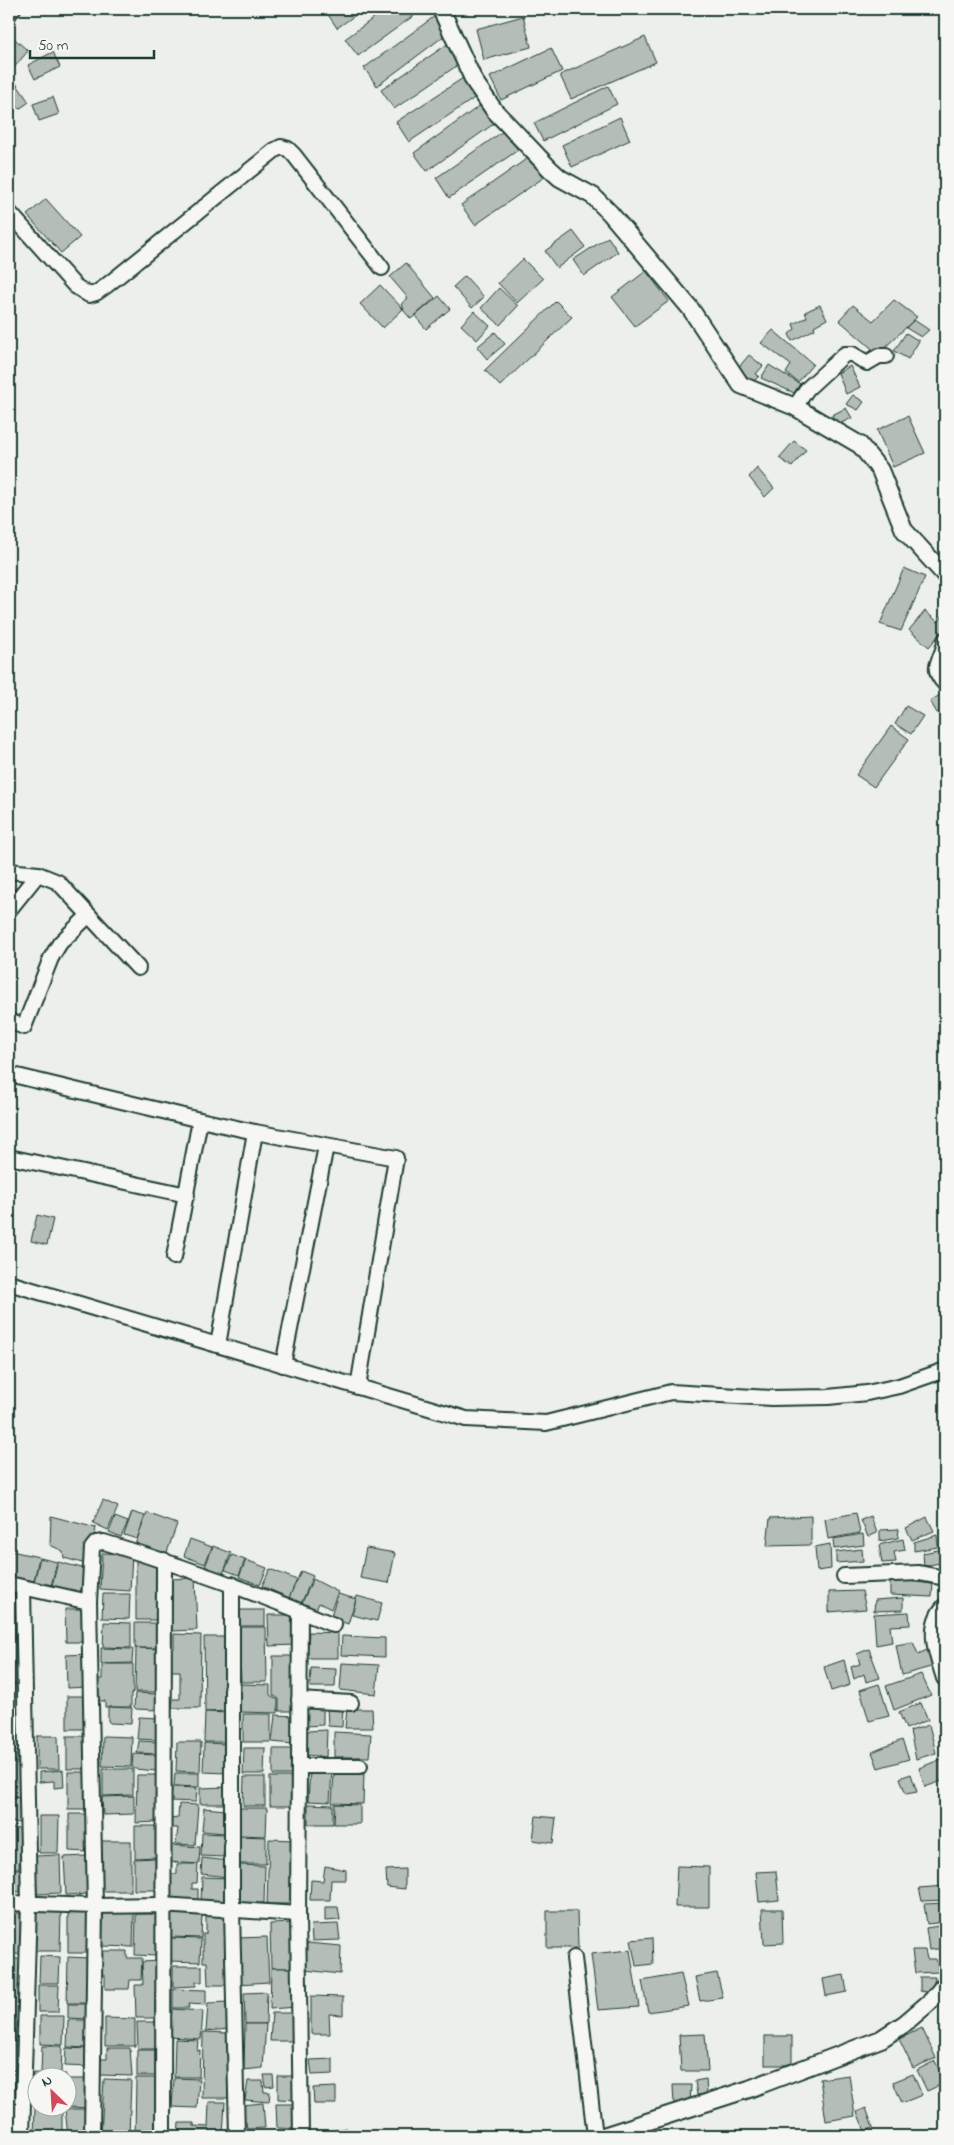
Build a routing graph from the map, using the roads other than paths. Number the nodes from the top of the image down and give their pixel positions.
1 (14, 9) edge
2 (440, 9) edge
3 (9, 14) edge
4 (9, 212) edge
5 (382, 268) dead end
6 (886, 356) dead end
7 (795, 407) junction
8 (945, 575) edge
9 (945, 640) edge
10 (945, 684) edge
11 (9, 871) edge
12 (38, 874) junction
13 (9, 910) edge
14 (89, 915) junction
15 (138, 968) dead end
16 (9, 1021) edge
17 (9, 1074) edge
18 (200, 1120) junction
19 (255, 1132) junction
20 (326, 1146) junction
21 (9, 1157) edge
22 (186, 1195) junction
23 (174, 1257) dead end
24 (9, 1284) edge
25 (218, 1345) junction
26 (284, 1365) junction
27 (945, 1370) edge
28 (358, 1387) junction
29 (164, 1560) junction
30 (844, 1576) dead end
31 (945, 1578) edge
32 (9, 1584) edge
33 (232, 1584) junction
34 (23, 1588) junction
35 (89, 1602) junction
36 (945, 1607) edge
37 (300, 1611) junction
38 (334, 1625) dead end
39 (945, 1678) edge
40 (299, 1700) junction
41 (351, 1702) dead end
42 (299, 1766) junction
43 (360, 1766) dead end
44 (9, 1903) edge
45 (29, 1904) junction
46 (95, 1906) junction
47 (162, 1906) junction
48 (232, 1910) junction
49 (298, 1914) junction
50 (574, 1958) dead end
51 (945, 1984) edge
52 (22, 2136) edge
53 (92, 2136) edge
54 (163, 2136) edge
55 (237, 2136) edge
56 (301, 2136) edge
57 (595, 2136) edge
58 (603, 2136) edge

1 - 3 street
2 - 7 street
4 - 5 street
6 - 7 street
7 - 8 street
9 - 10 street
11 - 12 street
12 - 13 street
12 - 14 street
14 - 15 street
14 - 16 street
17 - 18 street
18 - 19 street
18 - 22 street
19 - 20 street
19 - 25 street
20 - 26 street
20 - 28 street
21 - 22 street
22 - 23 street
24 - 25 street
25 - 26 street
26 - 28 street
27 - 28 street
29 - 33 street
29 - 35 street
29 - 47 street
30 - 31 street
32 - 34 street
33 - 37 street
33 - 48 street
34 - 35 street
34 - 45 street
35 - 46 street
36 - 39 street
37 - 38 street
37 - 40 street
40 - 41 street
40 - 42 street
42 - 43 street
42 - 49 street
44 - 45 street
45 - 46 street
45 - 52 street
46 - 47 street
46 - 53 street
47 - 48 street
47 - 54 street
48 - 49 street
48 - 55 street
49 - 56 street
50 - 57 street
51 - 58 street

